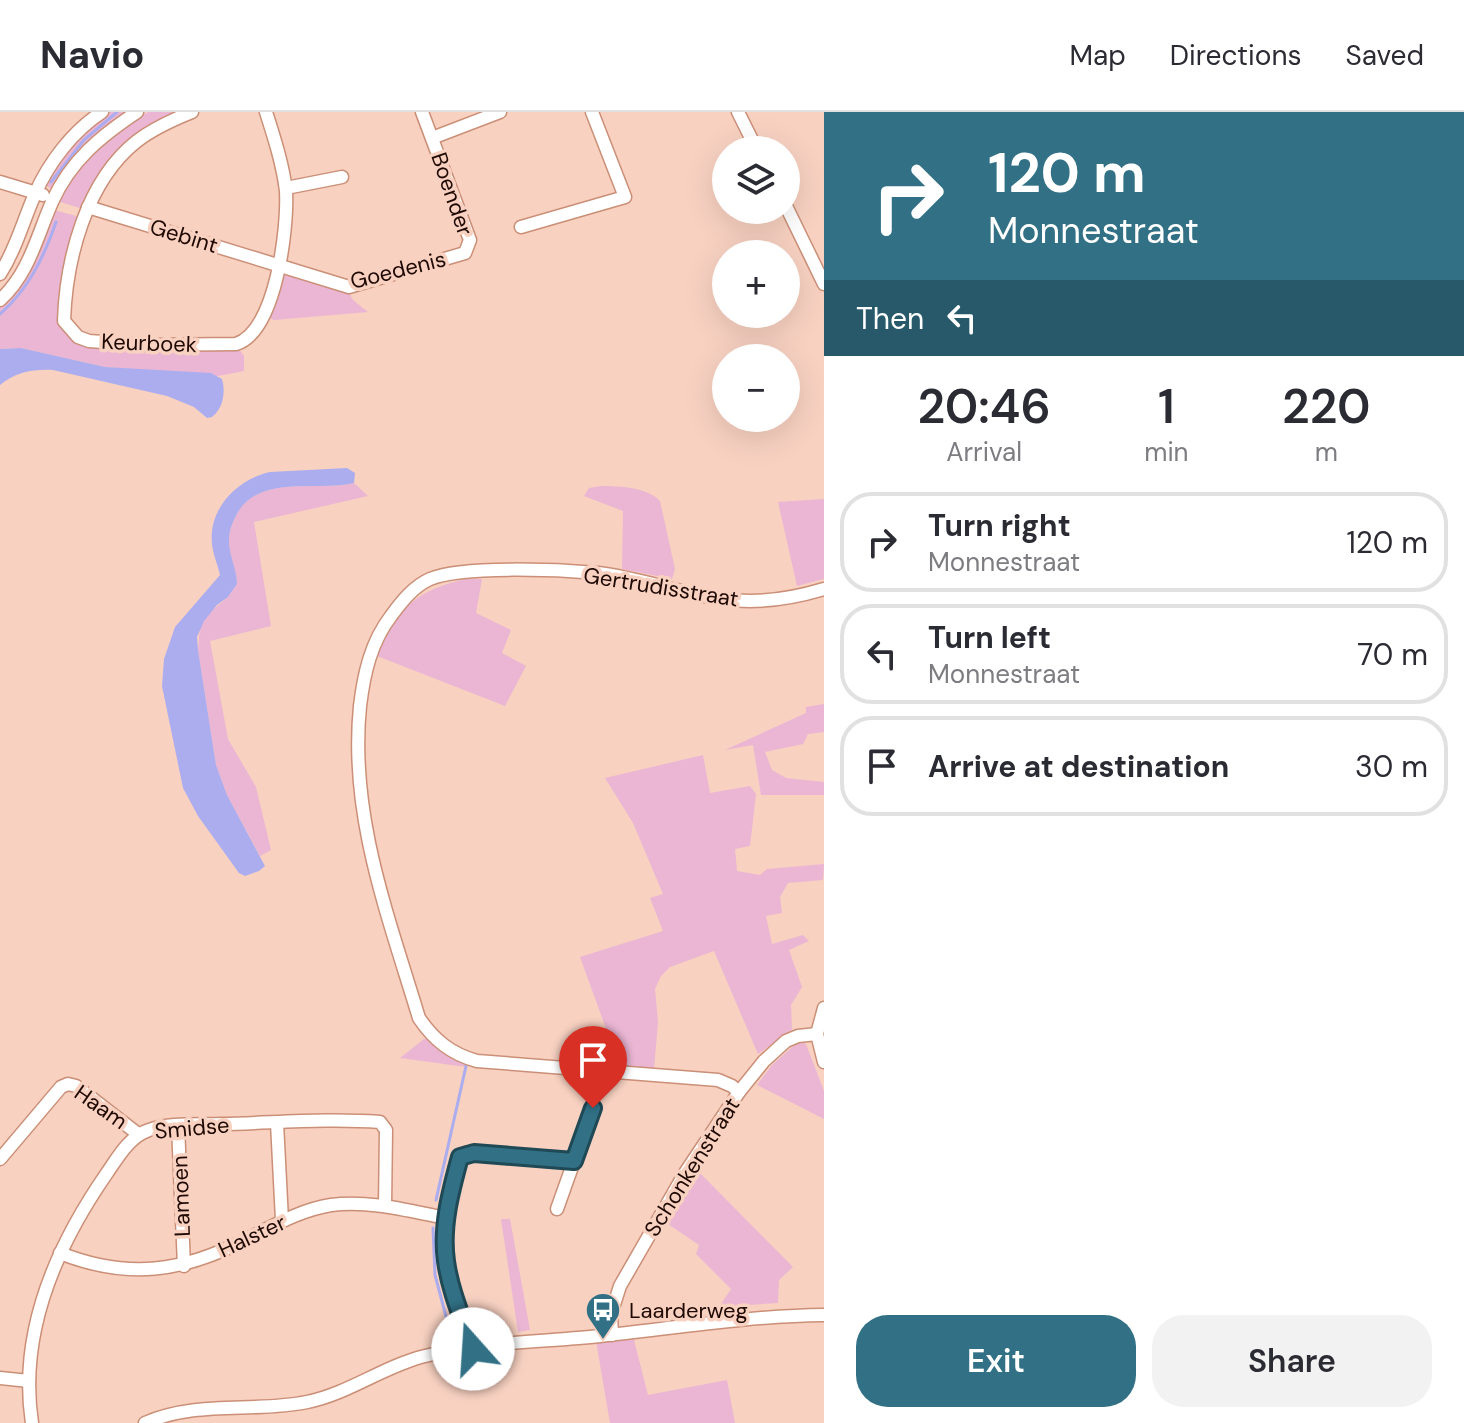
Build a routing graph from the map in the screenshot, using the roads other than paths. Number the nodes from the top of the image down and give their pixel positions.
1 (102, 112) edge
2 (137, 112) edge
3 (192, 112) edge
4 (266, 112) edge
5 (422, 112) edge
6 (500, 112) edge
7 (592, 112) edge
8 (738, 112) edge
9 (750, 136) edge
10 (432, 138) junction
11 (342, 177) dead end
12 (0, 182) edge
13 (286, 188) junction
14 (36, 192) junction
15 (53, 200) junction
16 (88, 207) junction
17 (795, 224) edge
18 (521, 227) dead end
19 (468, 249) joint
20 (280, 266) junction
21 (0, 274) edge
22 (824, 284) edge
23 (0, 300) edge
24 (824, 589) edge
25 (824, 1008) edge
26 (817, 1034) junction
27 (824, 1062) edge
28 (739, 1092) junction
29 (593, 1108) dead end
30 (277, 1123) junction
31 (178, 1126) junction
32 (138, 1134) junction
33 (0, 1159) edge
34 (574, 1161) junction
35 (385, 1206) junction
36 (557, 1209) dead end
37 (446, 1218) junction
38 (282, 1220) junction
39 (60, 1253) junction
40 (184, 1266) junction
41 (824, 1315) edge
42 (612, 1335) junction
43 (473, 1349) junction
44 (0, 1378) edge
45 (29, 1381) junction
46 (32, 1423) edge
47 (145, 1423) edge

1 - 14 street
2 - 15 street
3 - 16 street, Keurboek
4 - 13 street, Keurboek
5 - 10 street, Boender
6 - 10 street, Boender
7 - 18 street
8 - 9 street
10 - 19 street, Boender
11 - 13 street
12 - 14 street
13 - 20 street, Keurboek
14 - 15 street
14 - 21 street
15 - 23 street
16 - 20 street, Gebint
16 - 20 street, Keurboek
17 - 22 street
19 - 20 street, Goedenis
24 - 28 street, Gertrudisstraat
25 - 26 street
26 - 27 street
26 - 28 street, Schonkenstraat
28 - 42 street, Schonkenstraat
29 - 34 street
30 - 31 street, Smidse
30 - 35 street, Smidse
30 - 38 street
31 - 32 street, Smidse
31 - 40 street, Lamoen
32 - 33 street, Haam
32 - 39 street, Smidse
34 - 36 street
34 - 37 street
35 - 37 street, Halster
35 - 38 street, Halster
37 - 43 street
38 - 40 street, Halster
39 - 40 street, Halster
39 - 45 street, Smidse
41 - 42 street
42 - 43 street
43 - 47 street
44 - 45 street
45 - 46 street, Smidse

